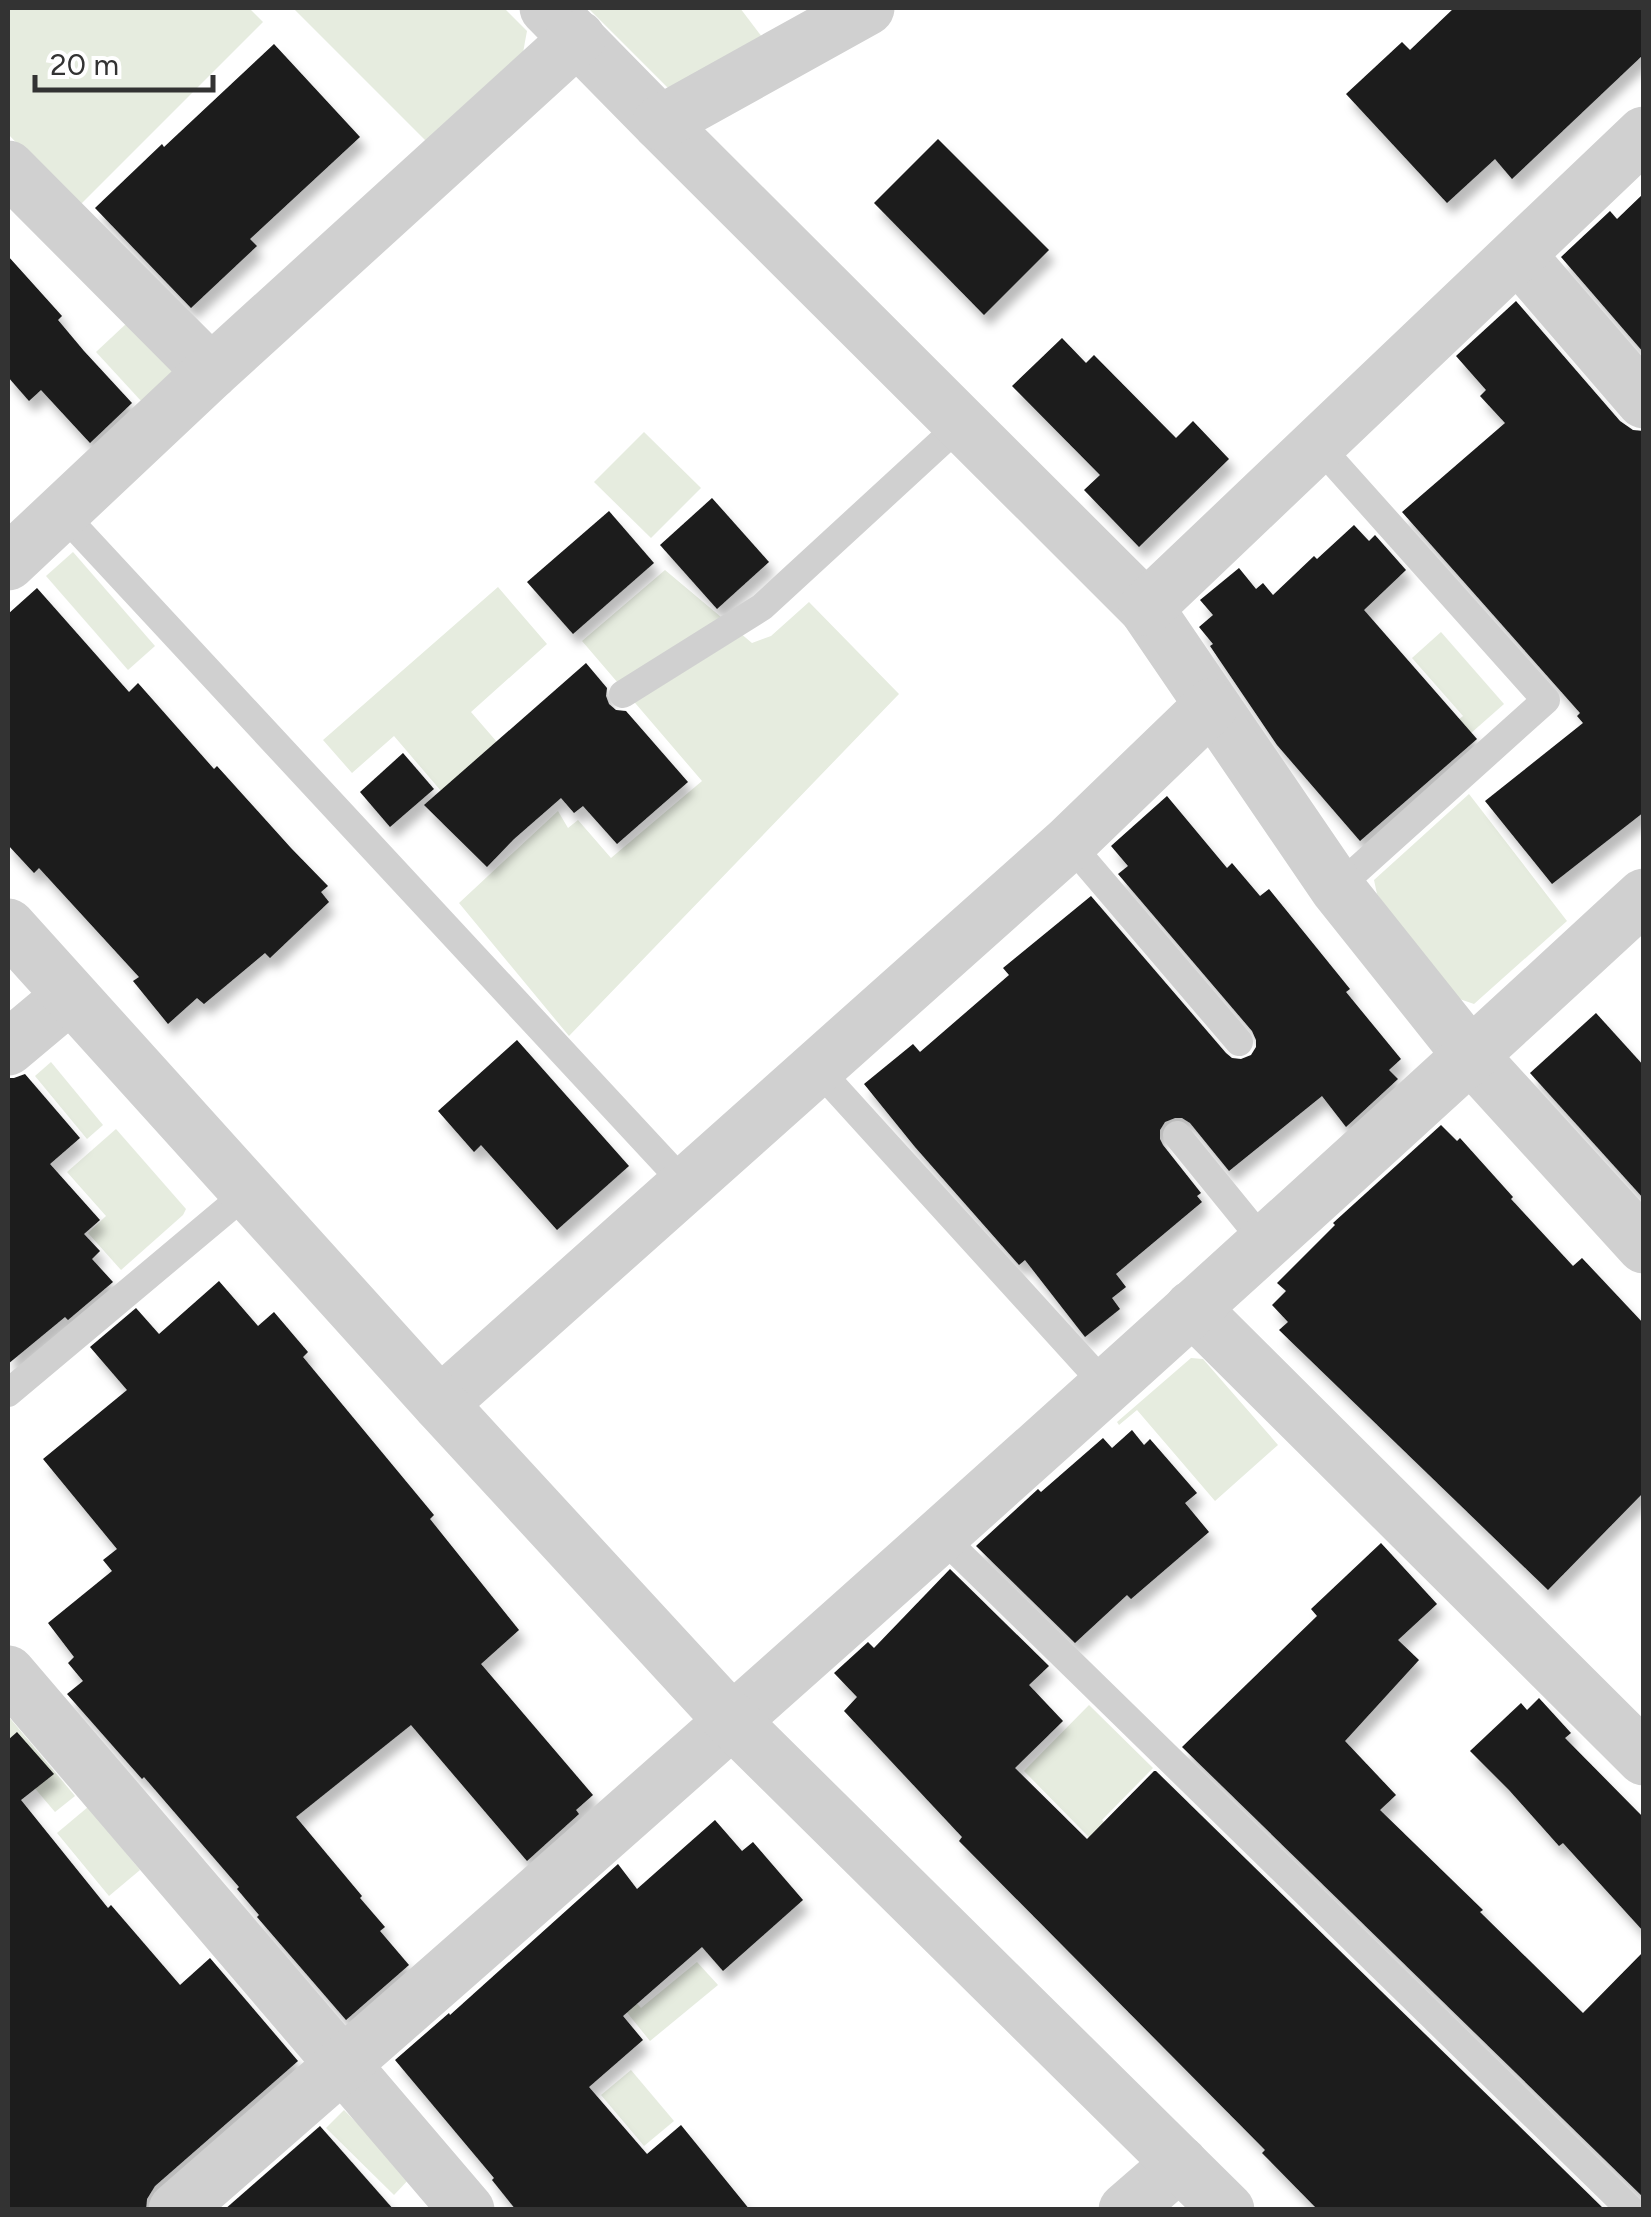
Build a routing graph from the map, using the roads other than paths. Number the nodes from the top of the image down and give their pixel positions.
1 (866, 8) edge
2 (563, 23) edge
3 (660, 124) junction
4 (1644, 134) edge
5 (8, 168) edge
6 (1518, 255) junction
7 (211, 372) junction
8 (1644, 401) edge
9 (960, 424) junction
10 (1318, 445) junction
11 (61, 512) junction
12 (8, 562) edge
13 (1146, 608) junction
14 (623, 694) dead end
15 (1211, 706) junction
16 (1069, 843) junction
17 (1338, 888) junction
18 (1644, 896) edge
19 (8, 926) edge
20 (70, 996) junction
21 (1239, 1042) dead end
22 (8, 1048) edge
23 (1470, 1056) junction
24 (816, 1067) junction
25 (1177, 1134) dead end
26 (686, 1184) junction
27 (249, 1191) junction
28 (1264, 1242) junction
29 (1644, 1246) edge
30 (1192, 1308) junction
31 (1106, 1386) junction
32 (8, 1393) edge
33 (440, 1404) junction
34 (940, 1535) junction
35 (8, 1673) edge
36 (733, 1722) junction
37 (1644, 1758) edge
38 (343, 2064) junction
39 (1180, 2162) junction
40 (176, 2210) edge
41 (467, 2210) edge
42 (1126, 2210) edge
43 (1227, 2210) edge
44 (1631, 2210) edge

1 - 3 street
2 - 3 street
2 - 7 street
3 - 9 street
4 - 6 street
5 - 7 street
6 - 8 street
6 - 10 street
7 - 11 street
9 - 13 street
9 - 14 lane
10 - 13 street
10 - 17 lane
11 - 12 street
11 - 26 lane
13 - 15 street
15 - 16 street
15 - 17 street
16 - 21 lane
16 - 24 street
17 - 23 street
18 - 23 street
19 - 20 street
20 - 22 street
20 - 27 street
23 - 28 street
23 - 29 street
24 - 26 street
24 - 31 lane
25 - 28 lane
26 - 33 street
27 - 32 lane
27 - 33 street
28 - 30 street
30 - 31 street
30 - 37 street
31 - 34 street
33 - 36 street
34 - 36 street
34 - 44 lane
35 - 38 street
36 - 38 street
36 - 39 street
38 - 40 street
38 - 41 street
39 - 42 street
39 - 43 street

